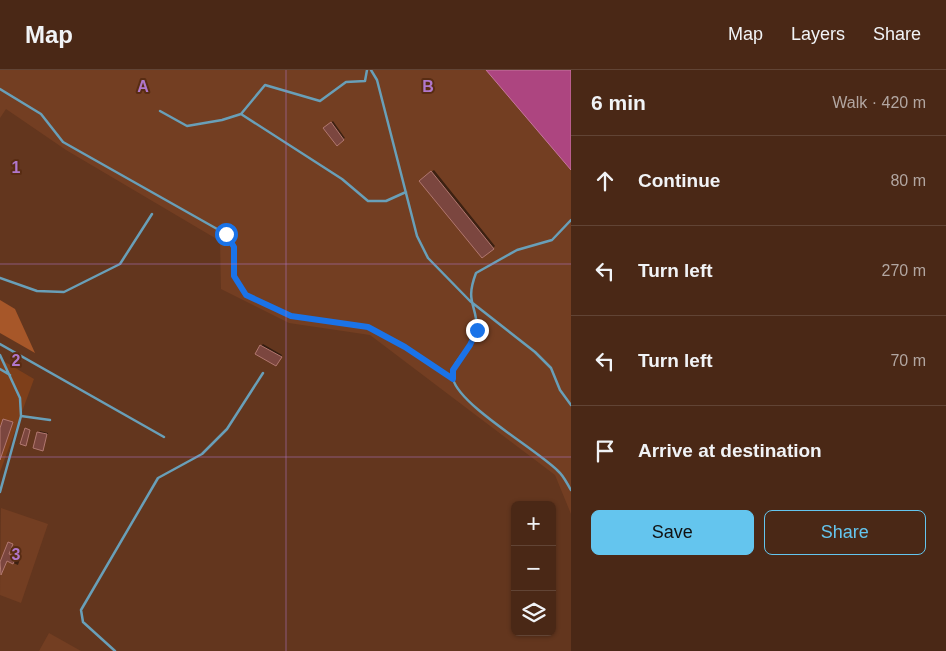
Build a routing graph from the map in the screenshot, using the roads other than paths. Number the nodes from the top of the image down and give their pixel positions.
1 (367, 70) edge
2 (371, 70) edge
3 (0, 89) edge
4 (160, 111) dead end
5 (241, 114) junction
6 (406, 192) junction
7 (152, 214) dead end
8 (571, 220) edge
9 (0, 278) edge
10 (470, 301) junction
11 (0, 344) edge
12 (0, 355) edge
13 (0, 369) edge
14 (263, 374) dead end
15 (11, 376) junction
16 (453, 379) junction
17 (571, 405) edge
18 (21, 416) junction
19 (50, 420) dead end
20 (164, 437) dead end
21 (571, 490) edge
22 (0, 492) edge
23 (115, 651) edge

1 - 5 lane
2 - 6 lane
3 - 16 lane
4 - 5 lane
5 - 6 lane
6 - 10 lane
7 - 9 lane
8 - 10 lane
10 - 16 lane
10 - 17 lane
11 - 20 lane
12 - 15 lane
13 - 15 lane
14 - 23 lane
15 - 18 lane
16 - 21 lane
18 - 19 lane
18 - 22 lane

